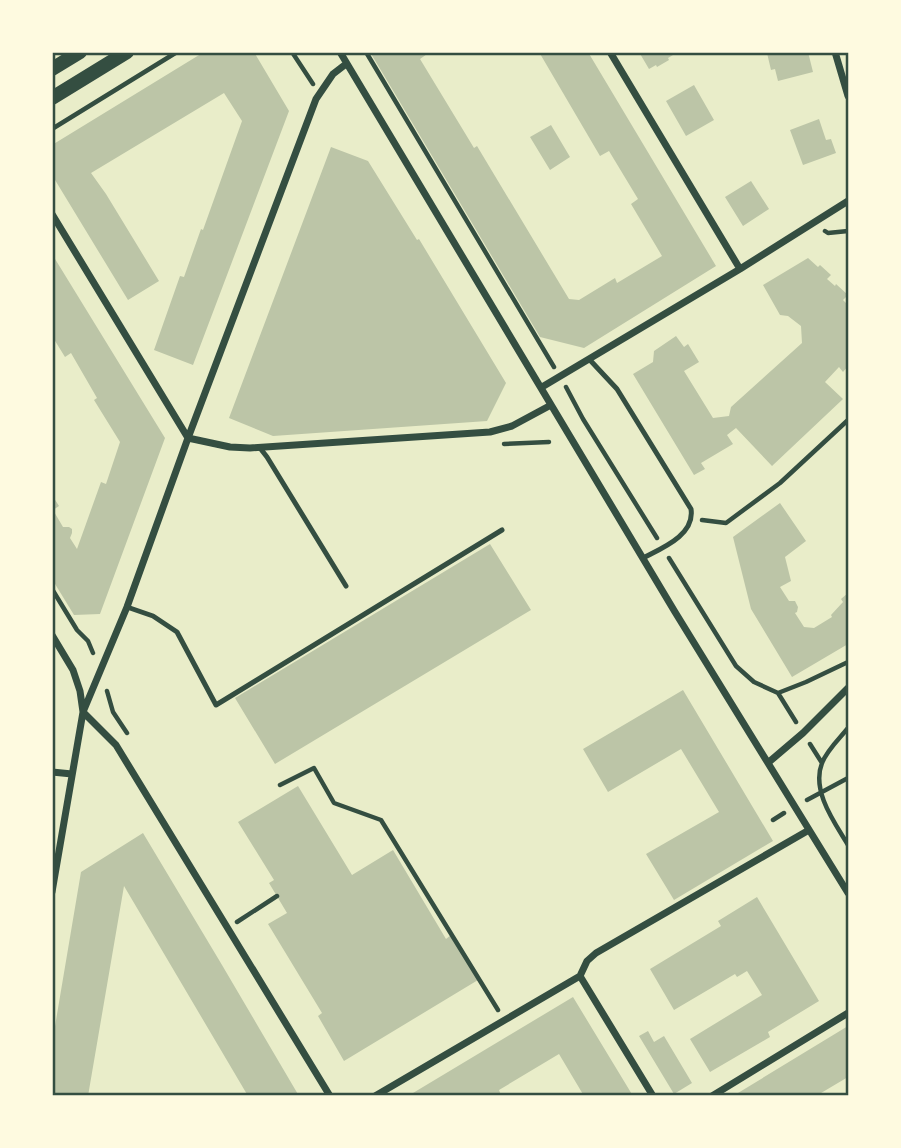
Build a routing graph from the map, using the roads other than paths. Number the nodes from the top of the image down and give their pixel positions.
1 (80, 52) edge
2 (127, 52) edge
3 (340, 52) edge
4 (610, 52) edge
5 (835, 52) edge
6 (346, 64) junction
7 (52, 69) edge
8 (849, 96) edge
9 (52, 98) edge
10 (849, 201) edge
11 (52, 214) edge
12 (740, 269) junction
13 (589, 359) junction
14 (541, 387) junction
15 (551, 405) junction
16 (188, 438) junction
17 (260, 448) junction
18 (502, 530) dead end
19 (643, 558) junction
20 (346, 586) dead end
21 (127, 607) junction
22 (52, 635) edge
23 (849, 688) edge
24 (83, 712) junction
25 (769, 762) junction
26 (52, 772) edge
27 (72, 774) junction
28 (809, 830) junction
29 (52, 892) edge
30 (849, 894) edge
31 (580, 976) junction
32 (849, 1013) edge
33 (330, 1096) edge
34 (375, 1096) edge
35 (653, 1096) edge
36 (712, 1096) edge

1 - 7 main road
2 - 9 main road
3 - 6 street
4 - 12 street
5 - 8 street
6 - 14 street
6 - 16 street
10 - 12 street
11 - 16 street
12 - 13 street
13 - 14 street
13 - 19 lane
14 - 15 street
15 - 17 street
15 - 19 street
16 - 17 street
16 - 21 street
17 - 20 lane
18 - 21 lane
19 - 25 street
21 - 24 street
22 - 24 street
23 - 25 street
24 - 27 street
24 - 33 street
25 - 28 street
26 - 27 street
27 - 29 street
28 - 30 street
28 - 31 street
31 - 34 street
31 - 35 street
32 - 36 street

